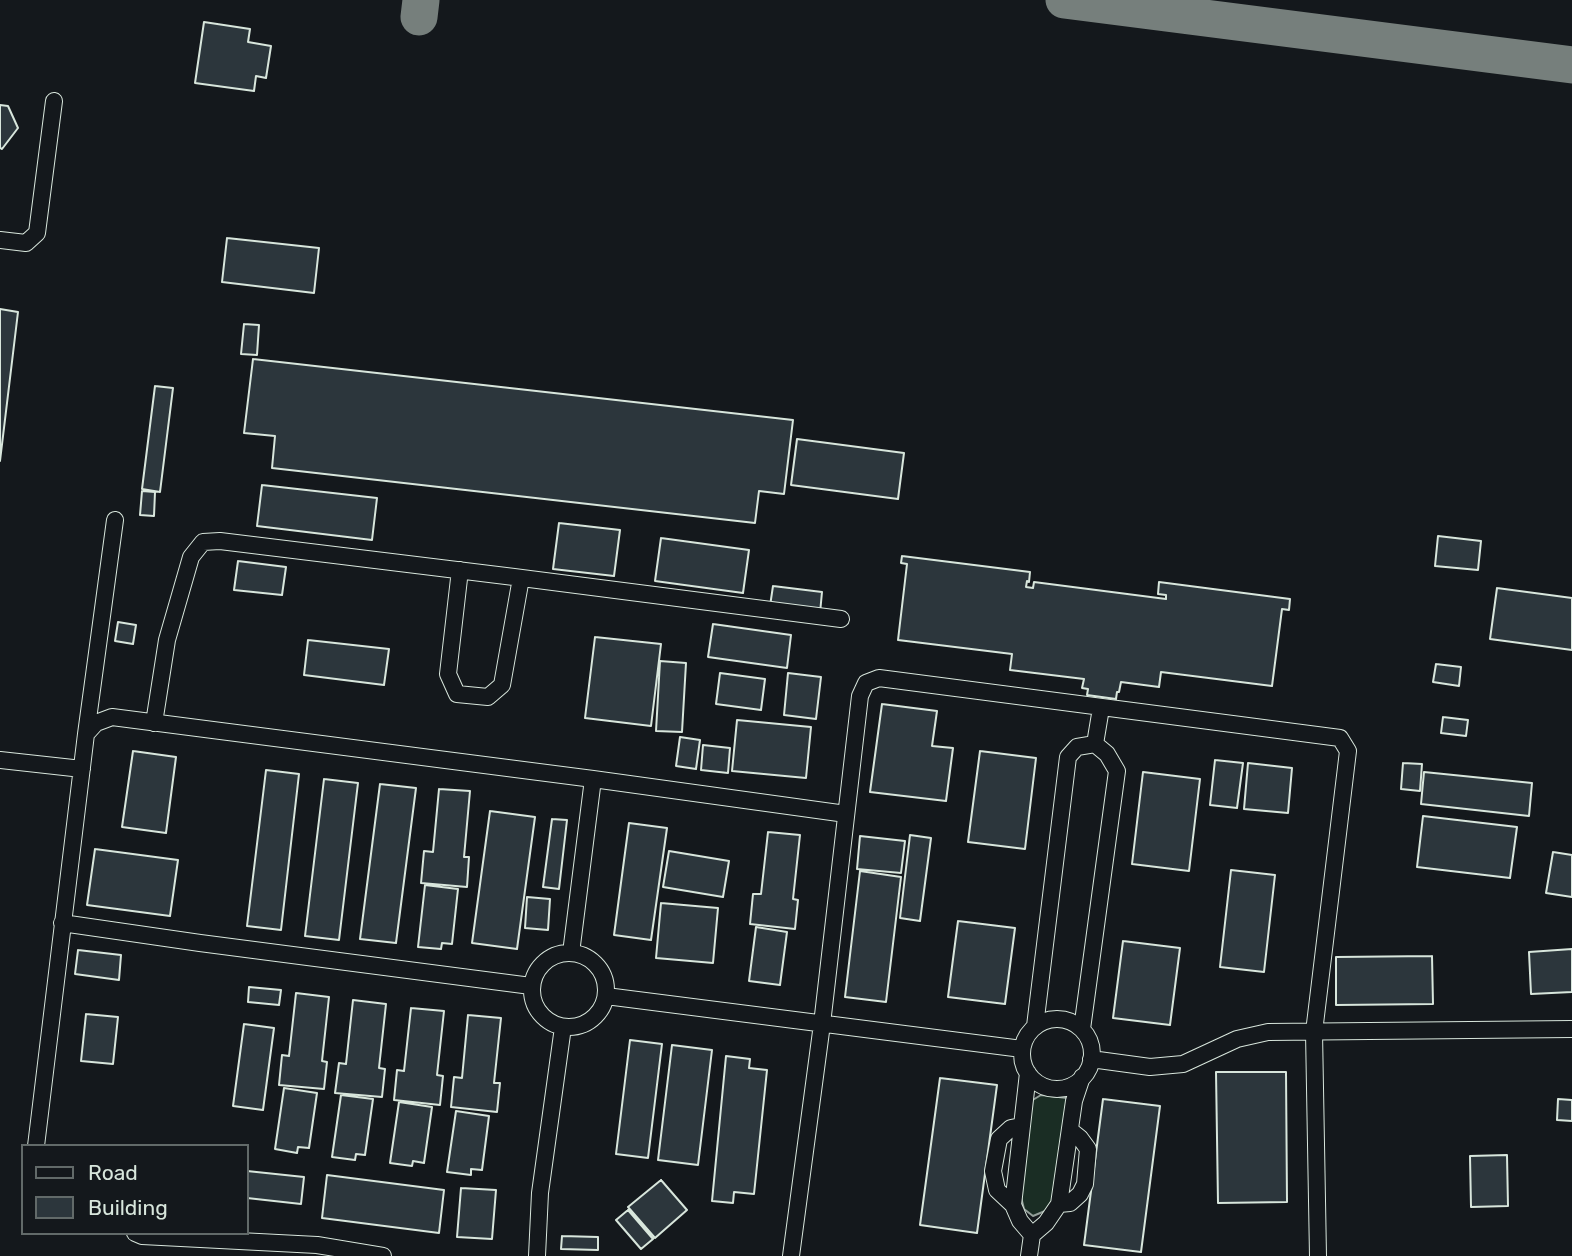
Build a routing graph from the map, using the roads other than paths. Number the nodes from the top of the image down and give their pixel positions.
1 (54, 101) dead end
2 (0, 240) edge
3 (115, 520) dead end
4 (460, 570) junction
5 (521, 578) junction
6 (841, 619) dead end
7 (1101, 708) junction
8 (155, 723) junction
9 (86, 734) junction
10 (1095, 744) junction
11 (0, 760) edge
12 (82, 769) junction
13 (593, 779) junction
14 (846, 814) junction
15 (62, 923) junction
16 (571, 953) junction
17 (531, 986) junction
18 (606, 996) junction
19 (822, 1024) junction
20 (1035, 1026) junction
21 (563, 1027) junction
22 (1082, 1029) junction
23 (1572, 1029) edge
24 (1314, 1032) junction
25 (1022, 1049) junction
26 (1091, 1059) junction
27 (1028, 1073) junction
28 (1083, 1077) junction
29 (1021, 1126) junction
30 (36, 1144) edge
31 (1013, 1205) junction
32 (140, 1235) edge
33 (1032, 1235) junction
34 (383, 1256) edge
35 (537, 1256) edge
36 (791, 1256) edge
37 (1029, 1256) edge
38 (1318, 1256) edge

1 - 2 lane
3 - 9 lane
4 - 5 lane
4 - 5 lane
4 - 8 lane
5 - 6 lane
7 - 10 lane
7 - 14 lane
7 - 24 lane
8 - 9 lane
8 - 13 lane
9 - 12 lane
10 - 20 lane
10 - 22 lane
11 - 12 lane
12 - 15 lane
13 - 14 lane
13 - 16 lane
14 - 19 lane
15 - 17 lane
15 - 30 lane
16 - 17 lane
16 - 18 lane
17 - 21 lane
18 - 19 lane
18 - 21 lane
19 - 25 lane
19 - 36 lane
20 - 22 lane
20 - 25 lane
21 - 35 lane
22 - 26 lane
23 - 24 lane
24 - 26 lane
24 - 38 lane
25 - 27 lane
26 - 28 lane
27 - 28 lane
27 - 29 lane
28 - 33 lane
29 - 31 lane
29 - 31 lane
31 - 33 lane
32 - 34 lane
33 - 37 lane

